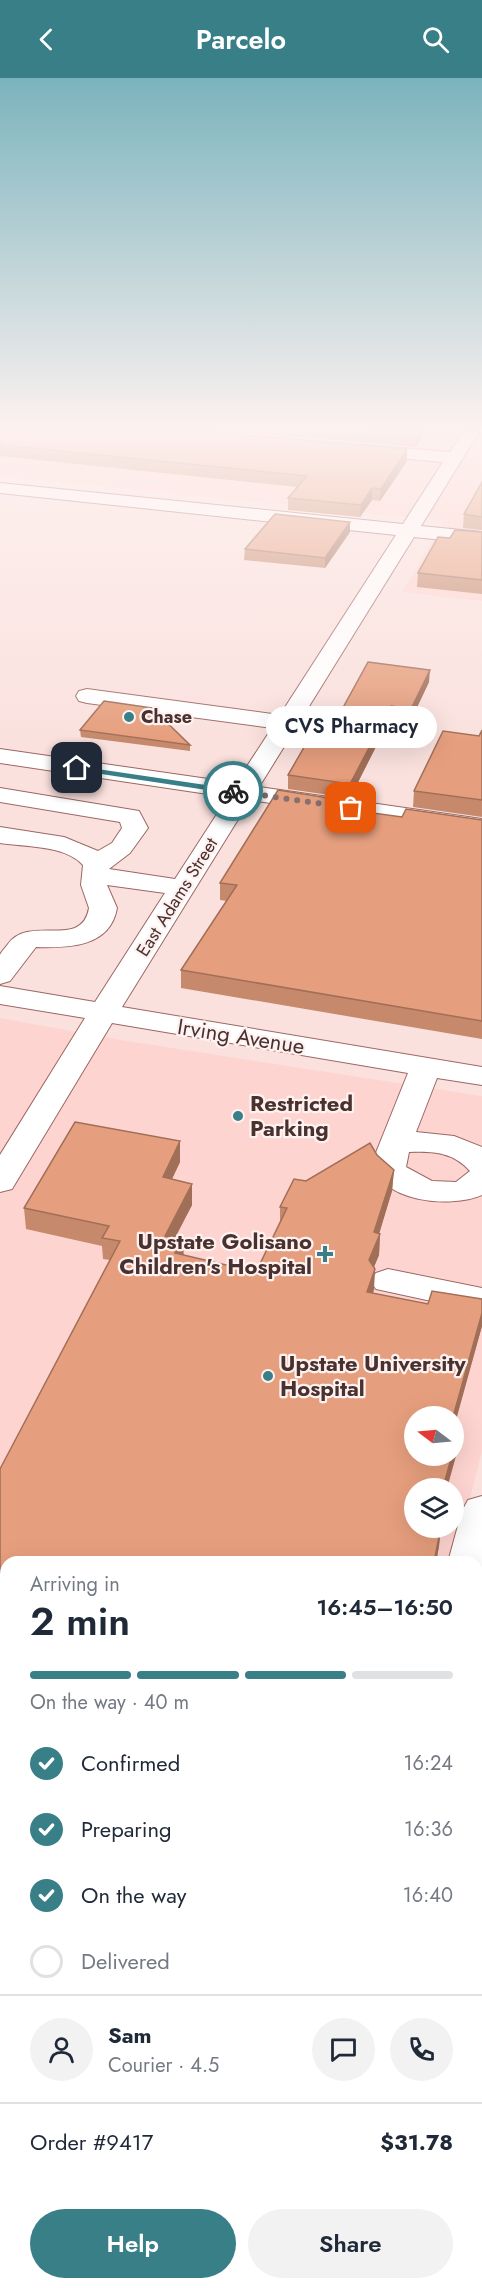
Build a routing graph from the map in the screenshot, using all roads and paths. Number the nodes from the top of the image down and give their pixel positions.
1 (407, 535) edge
2 (453, 535) edge
3 (482, 538) edge
4 (87, 696) dead end
5 (288, 723) junction
6 (0, 756) edge
7 (243, 793) junction
8 (0, 795) edge
9 (482, 826) edge
10 (0, 835) edge
11 (95, 869) junction
12 (183, 888) junction
13 (0, 975) edge
14 (0, 995) edge
15 (103, 1013) junction
16 (426, 1067) junction
17 (482, 1076) edge
18 (396, 1143) junction
19 (482, 1164) edge
20 (482, 1178) edge
21 (0, 1182) edge
22 (388, 1281) dead end
23 (482, 1300) edge
24 (482, 1511) edge
25 (470, 1556) edge

1 - 5 street, East Adams Street
2 - 3 street
4 - 5 street
5 - 7 street, East Adams Street
6 - 7 street
7 - 9 street
7 - 12 street, East Adams Street
8 - 11 street
10 - 11 street
11 - 12 street
11 - 13 street
12 - 15 street, East Adams Street
14 - 15 street, Irving Avenue
15 - 16 street, Irving Avenue
15 - 21 street, East Adams Street
16 - 17 street, Irving Avenue
16 - 18 street
18 - 19 street
18 - 20 street
22 - 23 street
24 - 25 street

